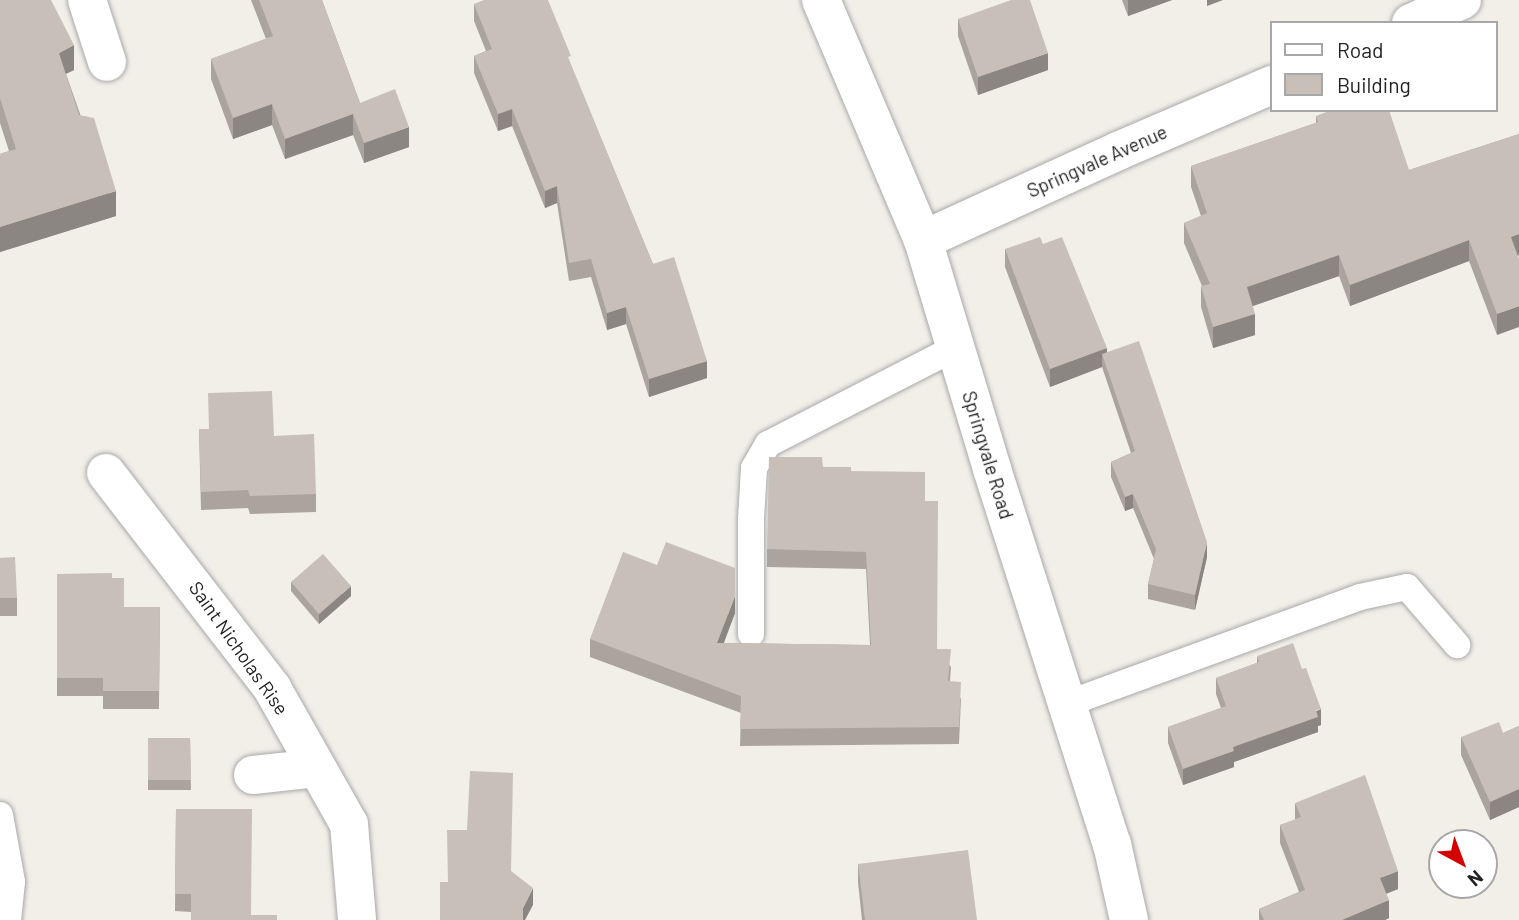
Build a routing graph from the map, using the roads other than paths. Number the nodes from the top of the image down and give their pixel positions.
1 (87, 0) edge
2 (821, 0) edge
3 (1462, 0) edge
4 (1415, 21) edge
5 (107, 62) dead end
6 (1270, 86) edge
7 (923, 240) junction
8 (955, 348) junction
9 (106, 473) dead end
10 (751, 634) dead end
11 (1457, 645) dead end
12 (1069, 703) junction
13 (317, 768) junction
14 (253, 775) dead end
15 (0, 815) edge
16 (8, 920) edge
17 (357, 920) edge
18 (1129, 920) edge

1 - 5 street
2 - 7 street, Springvale Road
3 - 4 street
6 - 7 street, Springvale Avenue
7 - 8 street, Springvale Road
8 - 10 lane
8 - 12 street, Springvale Road
9 - 13 street, Saint Nicholas Rise
11 - 12 lane
12 - 18 street, Springvale Road
13 - 14 street
13 - 17 street, Saint Nicholas Rise
15 - 16 lane

